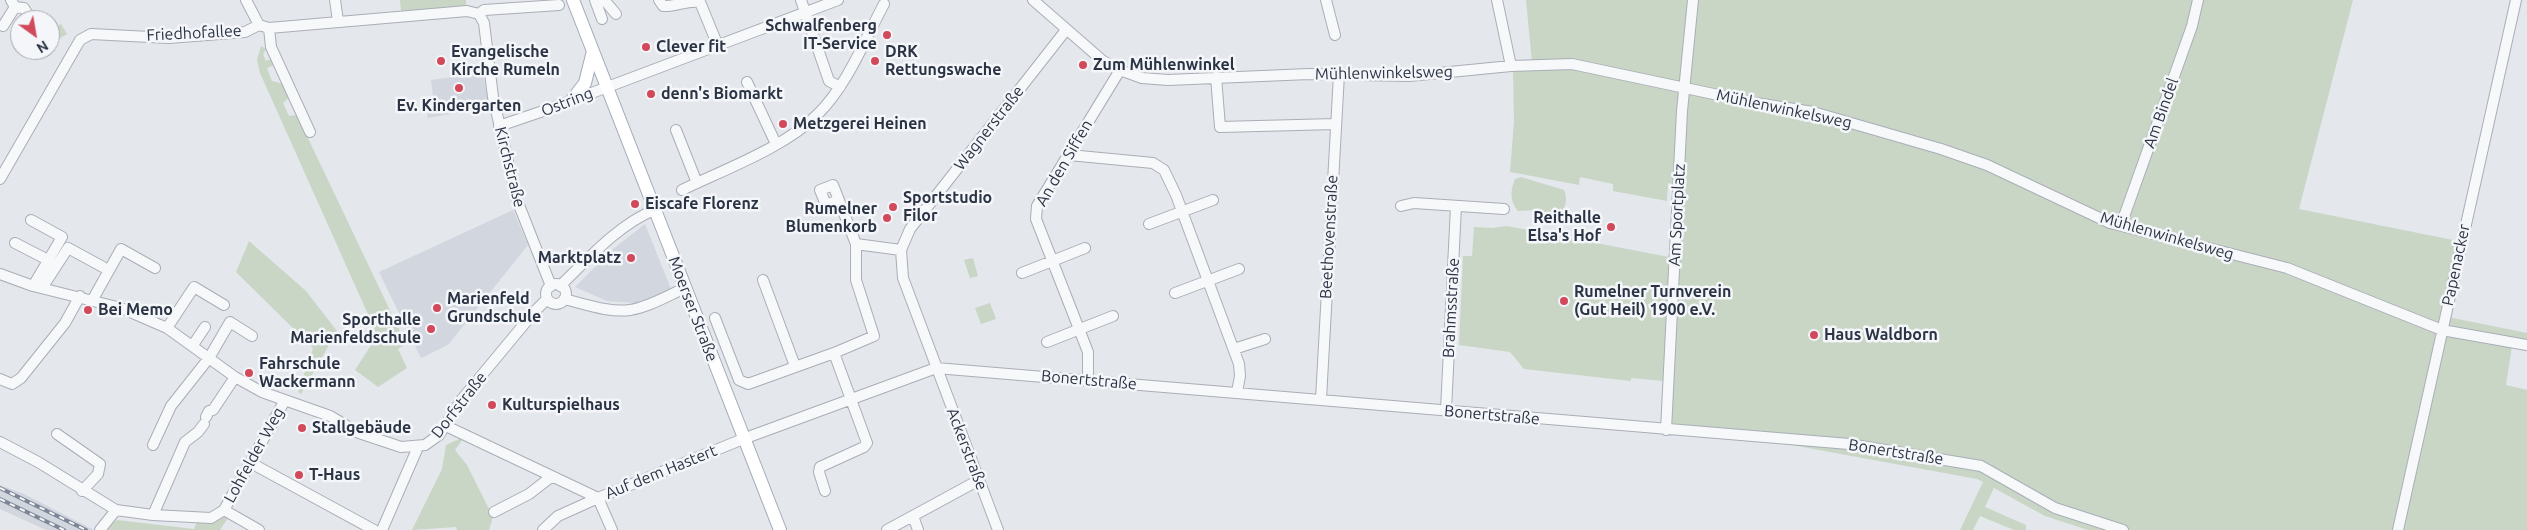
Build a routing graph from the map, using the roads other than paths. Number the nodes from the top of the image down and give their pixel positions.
1 (246, 0) edge
2 (335, 0) edge
3 (573, 0) edge
4 (659, 0) edge
5 (801, 0) edge
6 (838, 0) edge
7 (1033, 0) edge
8 (1326, 0) edge
9 (1496, 0) edge
10 (1693, 0) edge
11 (2198, 0) edge
12 (2516, 0) edge
13 (595, 1) edge
14 (13, 4) edge
15 (884, 4) dead end
16 (559, 5) dead end
17 (25, 10) edge
18 (805, 13) junction
19 (479, 14) junction
20 (338, 21) junction
21 (259, 25) junction
22 (3, 26) dead end
23 (269, 28) junction
24 (1066, 30) junction
25 (1335, 35) dead end
26 (718, 46) junction
27 (593, 51) junction
28 (1511, 66) junction
29 (1120, 70) junction
30 (1339, 74) junction
31 (1216, 77) junction
32 (747, 82) dead end
33 (607, 87) junction
34 (840, 87) junction
35 (1685, 88) junction
36 (572, 100) junction
37 (1336, 124) junction
38 (499, 126) junction
39 (676, 130) dead end
40 (310, 132) dead end
41 (776, 144) junction
42 (1069, 155) junction
43 (0, 179) edge
44 (697, 183) junction
45 (682, 190) dead end
46 (839, 200) dead end
47 (1213, 200) dead end
48 (1401, 206) dead end
49 (1456, 206) junction
50 (1504, 209) dead end
51 (654, 210) junction
52 (1182, 212) junction
53 (31, 220) dead end
54 (1149, 224) dead end
55 (2121, 225) junction
56 (15, 243) dead end
57 (856, 244) junction
58 (1085, 248) dead end
59 (901, 250) junction
60 (50, 261) junction
61 (1053, 261) junction
62 (103, 267) dead end
63 (155, 268) dead end
64 (1240, 269) dead end
65 (1022, 273) dead end
66 (0, 274) edge
67 (763, 280) dead end
68 (1208, 280) junction
69 (556, 286) junction
70 (38, 287) junction
71 (685, 288) junction
72 (1175, 293) dead end
73 (80, 296) junction
74 (93, 299) junction
75 (547, 299) junction
76 (564, 299) junction
77 (224, 305) dead end
78 (1113, 316) dead end
79 (715, 318) dead end
80 (205, 327) dead end
81 (167, 328) junction
82 (1080, 330) junction
83 (2442, 330) junction
84 (252, 336) dead end
85 (1265, 339) dead end
86 (1047, 342) dead end
87 (193, 345) junction
88 (2527, 345) edge
89 (1234, 349) junction
90 (834, 352) junction
91 (209, 358) junction
92 (795, 366) junction
93 (936, 368) junction
94 (235, 377) junction
95 (0, 380) edge
96 (1088, 380) junction
97 (1237, 392) junction
98 (852, 399) junction
99 (1321, 399) junction
100 (285, 400) junction
101 (1446, 410) junction
102 (446, 426) junction
103 (1666, 430) junction
104 (57, 434) dead end
105 (743, 439) junction
106 (0, 442) edge
107 (153, 445) dead end
108 (418, 447) junction
109 (250, 463) junction
110 (551, 477) junction
111 (979, 480) junction
112 (825, 490) dead end
113 (82, 491) junction
114 (598, 498) junction
115 (116, 510) junction
116 (224, 510) junction
117 (494, 512) dead end
118 (153, 515) junction
119 (913, 516) junction
120 (257, 529) edge
121 (100, 530) edge
122 (374, 530) edge
123 (382, 530) edge
124 (543, 530) edge
125 (612, 530) edge
126 (780, 530) edge
127 (887, 530) edge
128 (918, 530) edge
129 (998, 530) edge
130 (2123, 530) edge
131 (2398, 530) edge

1 - 21 street
2 - 20 street
3 - 27 main road, Moerser Straße
4 - 26 street
5 - 18 street
6 - 18 street, Ostring
7 - 24 street, Mühlenwinkelsweg
8 - 25 street
9 - 28 street
10 - 35 street, Am Sportplatz
11 - 55 street, Am Bindel
12 - 83 street, Papenacker
13 - 13 street
14 - 17 street
14 - 22 street
15 - 34 street
16 - 19 street, Friedhofallee
18 - 26 street, Ostring
18 - 34 street
19 - 20 street, Friedhofallee
19 - 38 street, Kirchstraße
20 - 23 street, Friedhofallee
21 - 23 street, Friedhofallee
21 - 43 street, Friedhofallee
23 - 40 street
24 - 29 street, Mühlenwinkelsweg
24 - 59 street, Wagnerstraße
26 - 33 street, Ostring
27 - 33 main road, Moerser Straße
27 - 36 main road
28 - 30 street, Mühlenwinkelsweg
28 - 35 street, Mühlenwinkelsweg
29 - 31 street, Mühlenwinkelsweg
29 - 42 street, An den Siffen
30 - 31 street, Mühlenwinkelsweg
30 - 37 street, Beethovenstraße
31 - 37 street
32 - 41 street
33 - 36 street, Ostring
33 - 51 main road, Moerser Straße
34 - 41 street
35 - 55 street, Mühlenwinkelsweg
35 - 103 street, Am Sportplatz
36 - 38 street, Ostring
37 - 99 street, Beethovenstraße
38 - 69 street, Kirchstraße
39 - 44 street
41 - 44 street
42 - 52 street
42 - 61 street, An den Siffen
44 - 45 street
46 - 57 street
47 - 52 street
48 - 49 street
49 - 50 street
49 - 101 street, Brahmsstraße
51 - 69 street
51 - 71 main road, Moerser Straße
52 - 54 street
52 - 68 street
53 - 60 street
55 - 83 street, Mühlenwinkelsweg
56 - 60 street
57 - 59 street
57 - 90 street
58 - 61 street
59 - 93 street, Wagnerstraße
60 - 70 street
61 - 65 street
61 - 82 street, An den Siffen
62 - 70 street
63 - 74 street
64 - 68 street
66 - 70 street, Dorfstraße
67 - 92 street
68 - 72 street
68 - 89 street
69 - 75 street, Dorfstraße
69 - 76 street
70 - 73 street, Dorfstraße
71 - 76 street
71 - 105 main road, Moerser Straße
73 - 74 street, Dorfstraße
73 - 95 street
74 - 81 street, Dorfstraße
75 - 76 street
75 - 102 street, Dorfstraße
77 - 81 street
78 - 82 street
79 - 92 street
80 - 87 street
81 - 87 street, Dorfstraße
82 - 86 street
82 - 96 street, An den Siffen
83 - 88 street, Mühlenwinkelsweg
83 - 131 street, Papenacker
84 - 91 street
85 - 89 street
87 - 91 street, Dorfstraße
89 - 97 street
90 - 92 street
90 - 98 street
91 - 94 street, Dorfstraße
91 - 107 street
93 - 96 street, Bonertstraße
93 - 98 street, Bonertstraße
93 - 111 street, Ackerstraße
94 - 100 street, Dorfstraße
94 - 118 street
96 - 97 street, Bonertstraße
97 - 99 street, Bonertstraße
98 - 105 street, Bonertstraße
98 - 112 street
99 - 101 street, Bonertstraße
100 - 108 street, Dorfstraße
100 - 109 street, Lohfelder Weg
101 - 103 street, Bonertstraße
102 - 108 street, Dorfstraße
102 - 110 street, Auf dem Hastert
103 - 130 street, Bonertstraße
104 - 113 street
105 - 114 street, Auf dem Hastert
105 - 126 main road, Moerser Straße
106 - 113 street
108 - 123 street
109 - 116 street, Lohfelder Weg
109 - 122 street
110 - 114 street, Auf dem Hastert
110 - 117 street
111 - 119 street
111 - 129 street, Ackerstraße
113 - 115 street
114 - 124 street
114 - 125 street
115 - 118 street, Lohfelder Weg
115 - 121 street
116 - 118 street, Lohfelder Weg
116 - 120 street, Lohfelder Weg
119 - 127 street
119 - 128 street

